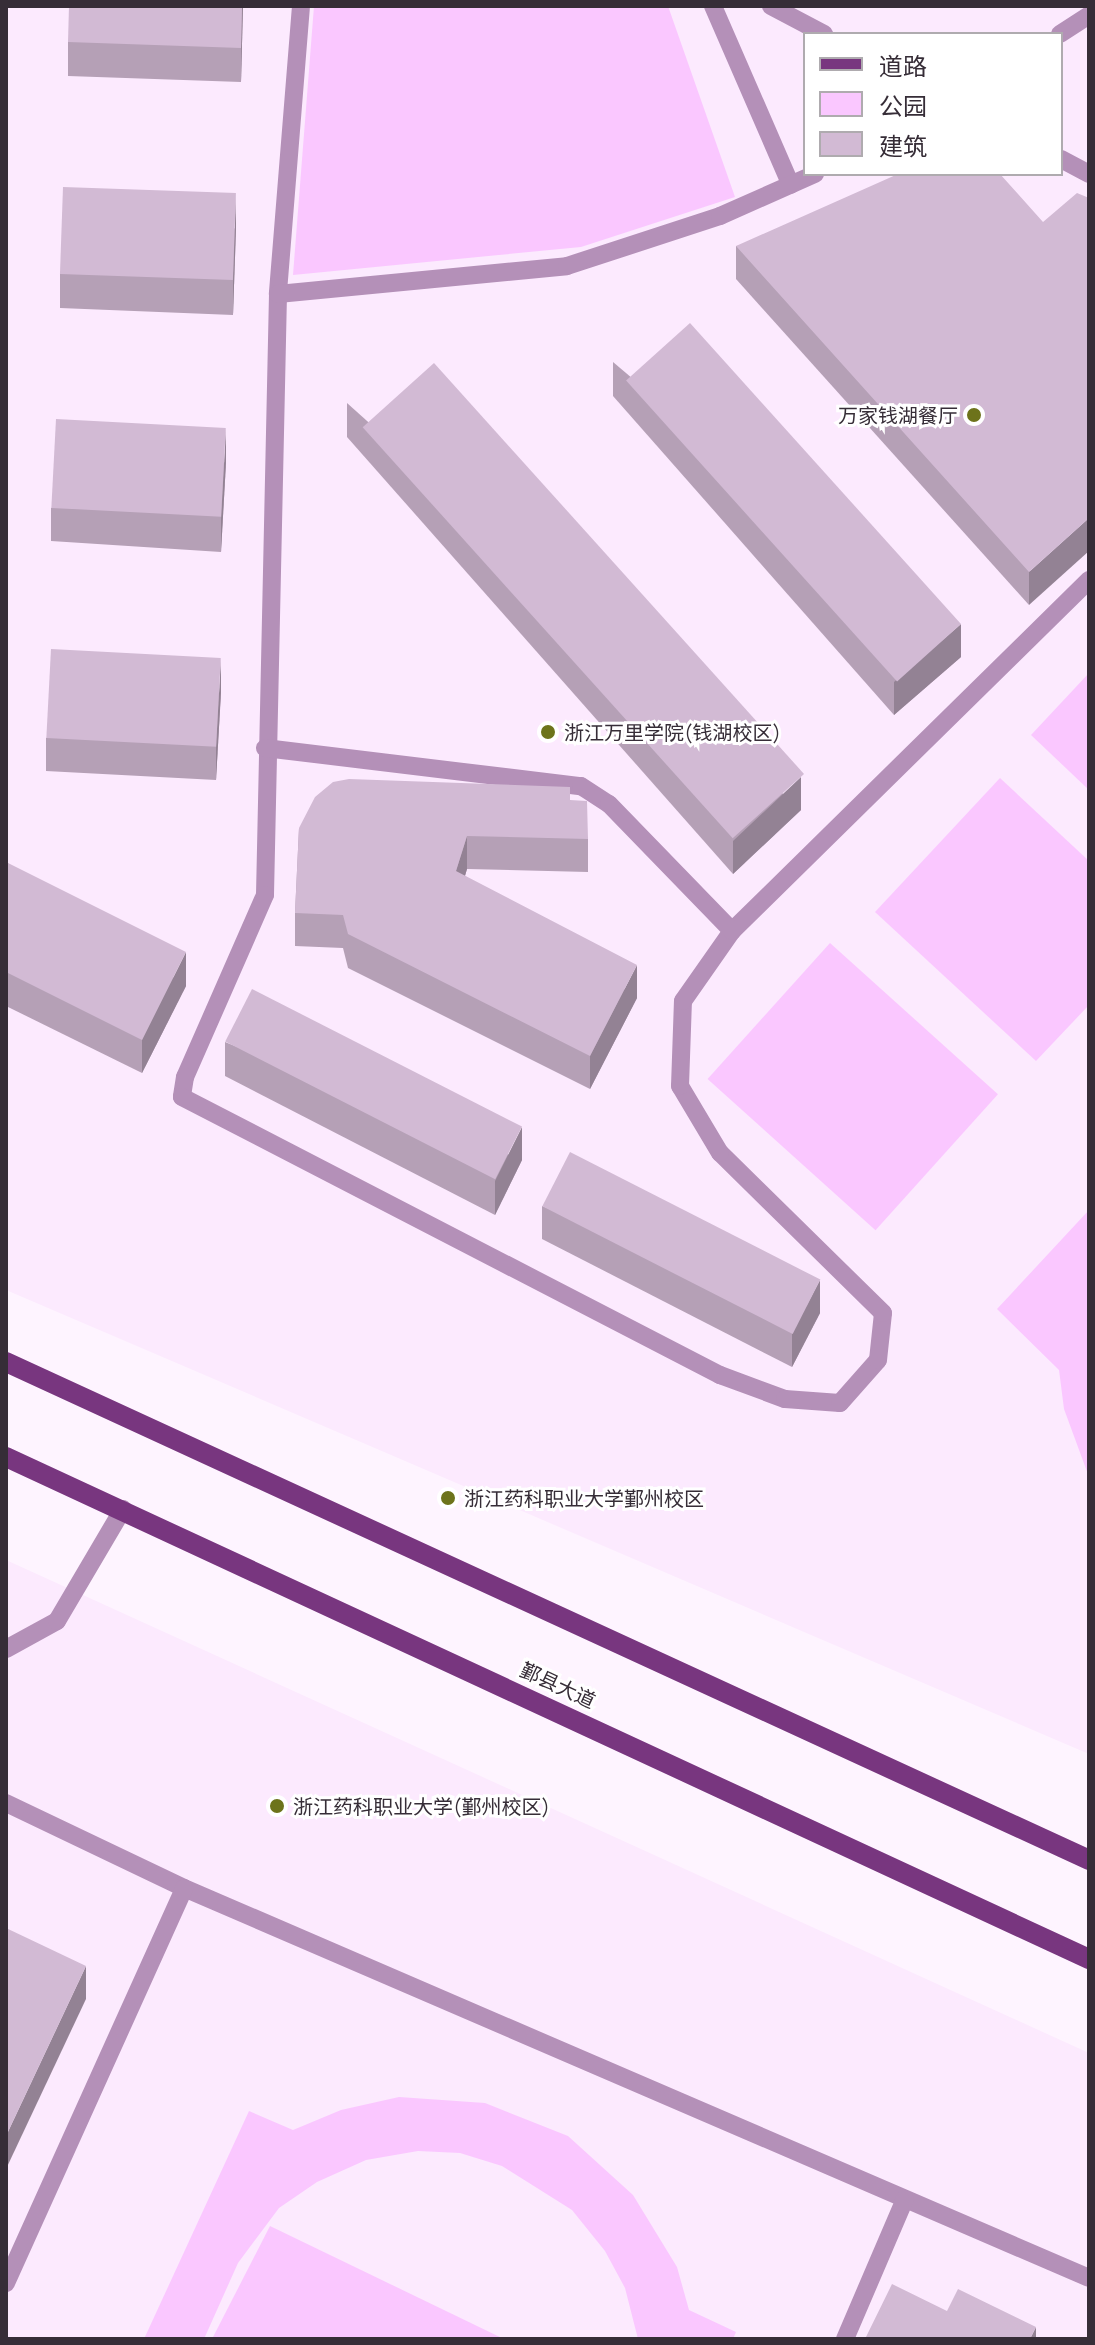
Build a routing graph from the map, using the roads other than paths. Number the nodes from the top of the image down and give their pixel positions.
1 (301, 6) edge
2 (713, 6) edge
3 (771, 6) edge
4 (1089, 15) edge
5 (820, 32) edge
6 (1063, 32) edge
7 (1063, 160) edge
8 (1089, 174) edge
9 (811, 176) edge
10 (791, 185) junction
11 (278, 294) junction
12 (1089, 580) edge
13 (265, 748) junction
14 (732, 931) junction
15 (6, 1362) edge
16 (6, 1457) edge
17 (123, 1509) junction
18 (6, 1649) edge
19 (6, 1803) edge
20 (1089, 1860) edge
21 (184, 1888) junction
22 (1089, 1959) edge
23 (905, 2199) junction
24 (1089, 2278) edge
25 (6, 2283) edge
26 (845, 2339) edge

1 - 11 lane
2 - 10 lane
3 - 5 lane
4 - 6 lane
7 - 8 lane
9 - 10 lane
10 - 11 lane
11 - 13 lane
12 - 14 lane
13 - 14 lane
13 - 14 lane
15 - 20 main road
16 - 17 main road, 鄞县大道
17 - 18 lane
17 - 22 main road, 鄞县大道
19 - 21 lane
21 - 23 lane
21 - 25 lane
23 - 24 lane
23 - 26 lane

